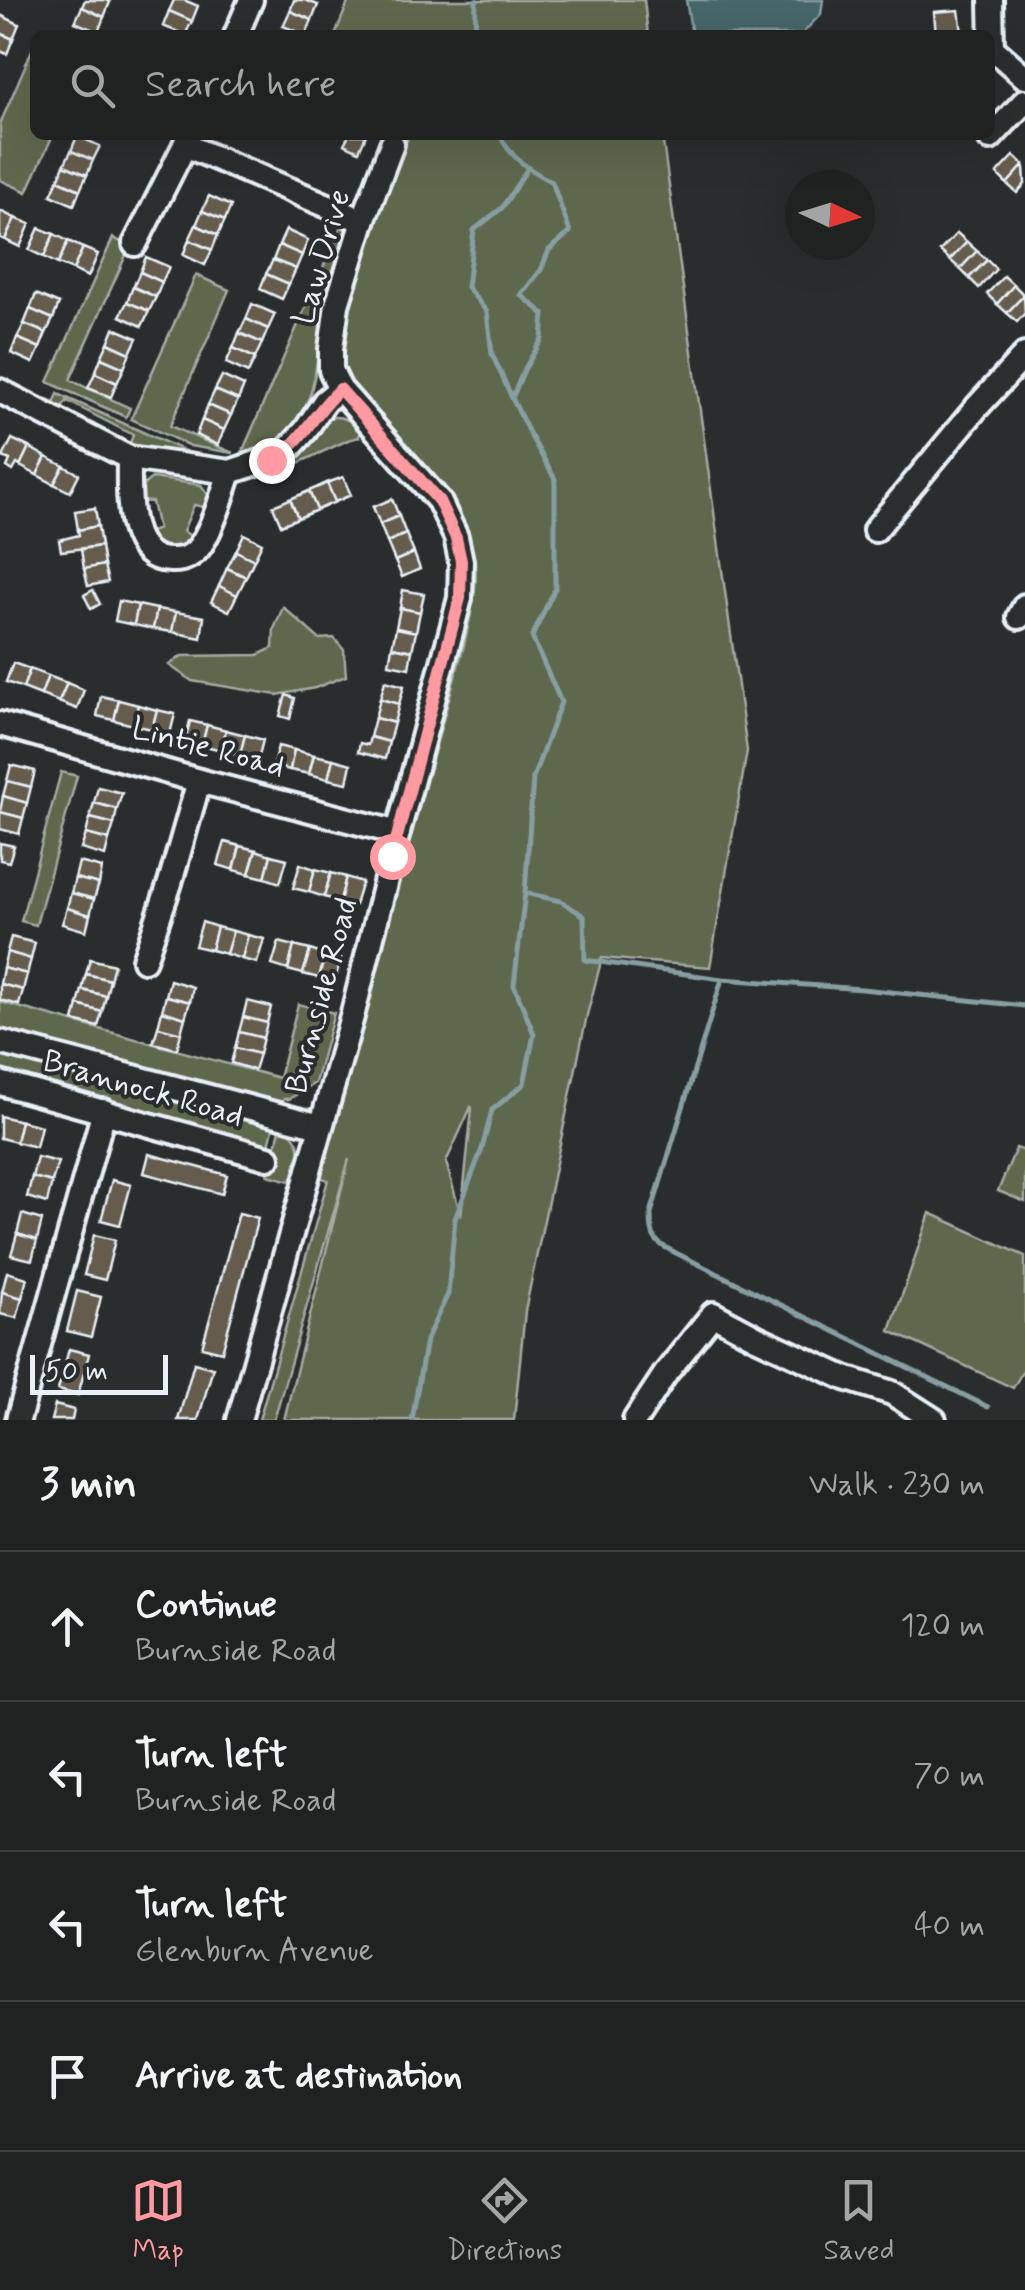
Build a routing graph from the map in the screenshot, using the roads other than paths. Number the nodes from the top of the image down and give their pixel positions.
1 (251, 0) edge
2 (992, 0) edge
3 (238, 30) edge
4 (992, 30) edge
5 (995, 51) edge
6 (1025, 77) edge
7 (1025, 101) edge
8 (995, 133) edge
9 (187, 140) edge
10 (392, 144) dead end
11 (363, 222) junction
12 (134, 244) dead end
13 (1025, 355) edge
14 (340, 389) junction
15 (0, 391) edge
16 (129, 458) junction
17 (230, 472) junction
18 (874, 530) dead end
19 (0, 724) edge
20 (199, 781) junction
21 (398, 834) junction
22 (144, 960) dead end
23 (0, 1042) edge
24 (0, 1083) edge
25 (104, 1111) junction
26 (320, 1126) junction
27 (268, 1158) dead end
28 (18, 1420) edge
29 (239, 1420) edge
30 (635, 1420) edge
31 (934, 1420) edge

1 - 3 street
2 - 4 street
5 - 6 street
7 - 8 street
9 - 11 street
9 - 12 street
10 - 11 street, Law Drive
11 - 14 street, Law Drive
13 - 18 street
14 - 17 street
14 - 21 street, Burnside Road
15 - 16 street
16 - 17 street
16 - 17 street
19 - 20 street, Lintie Road
20 - 21 street, Lintie Road
20 - 22 street
21 - 26 street, Burnside Road
23 - 26 street
24 - 25 street, Brannock Road
25 - 27 street, Brannock Road
25 - 28 street
26 - 29 street, Burnside Road
30 - 31 street

